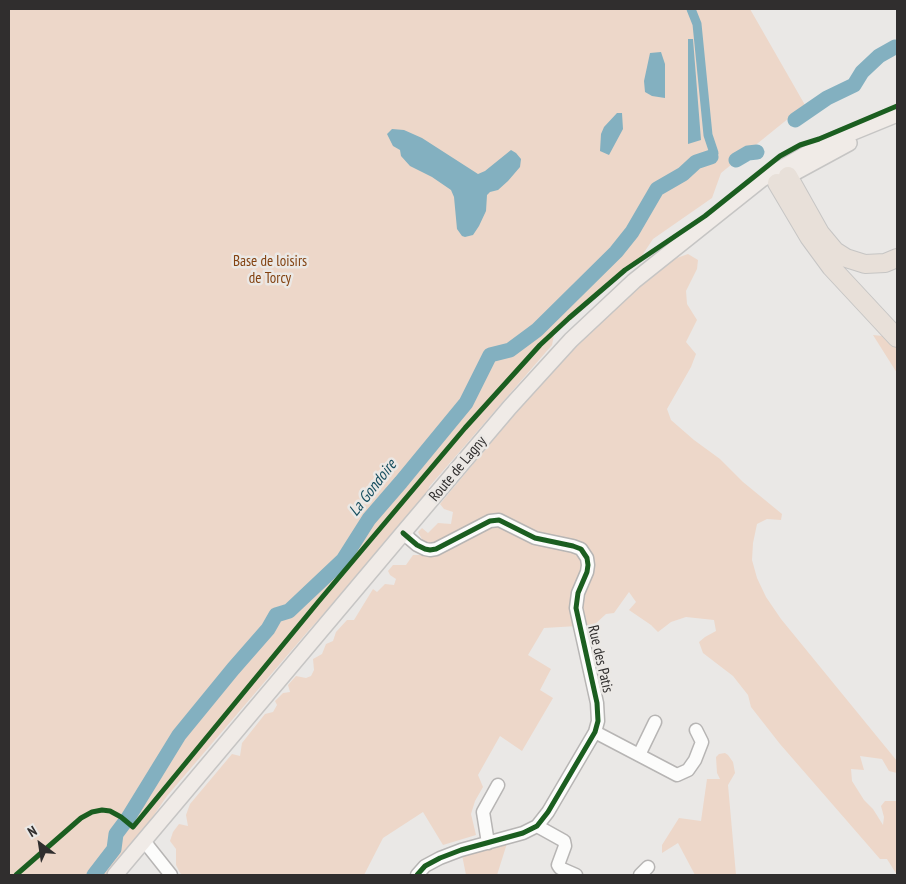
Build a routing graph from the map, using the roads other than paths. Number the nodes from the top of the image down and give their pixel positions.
1 (896, 114) edge
2 (783, 173) junction
3 (897, 258) edge
4 (897, 338) edge
5 (403, 533) junction
6 (655, 722) dead end
7 (696, 730) dead end
8 (595, 732) junction
9 (639, 755) junction
10 (498, 785) dead end
11 (537, 826) junction
12 (144, 841) junction
13 (488, 843) junction
14 (115, 875) edge
15 (171, 875) edge
16 (417, 875) edge
17 (576, 875) edge

1 - 2 main road, Route de Lagny
2 - 3 highway
2 - 4 highway
2 - 5 main road, Route de Lagny
5 - 8 street, Rue des Patis
5 - 12 main road, Route de Lagny
6 - 9 street
7 - 9 street
8 - 9 street
8 - 11 street, Rue des Patis
10 - 13 street
11 - 13 street
11 - 17 street
12 - 14 main road, Route de Lagny
12 - 15 street
13 - 16 street

